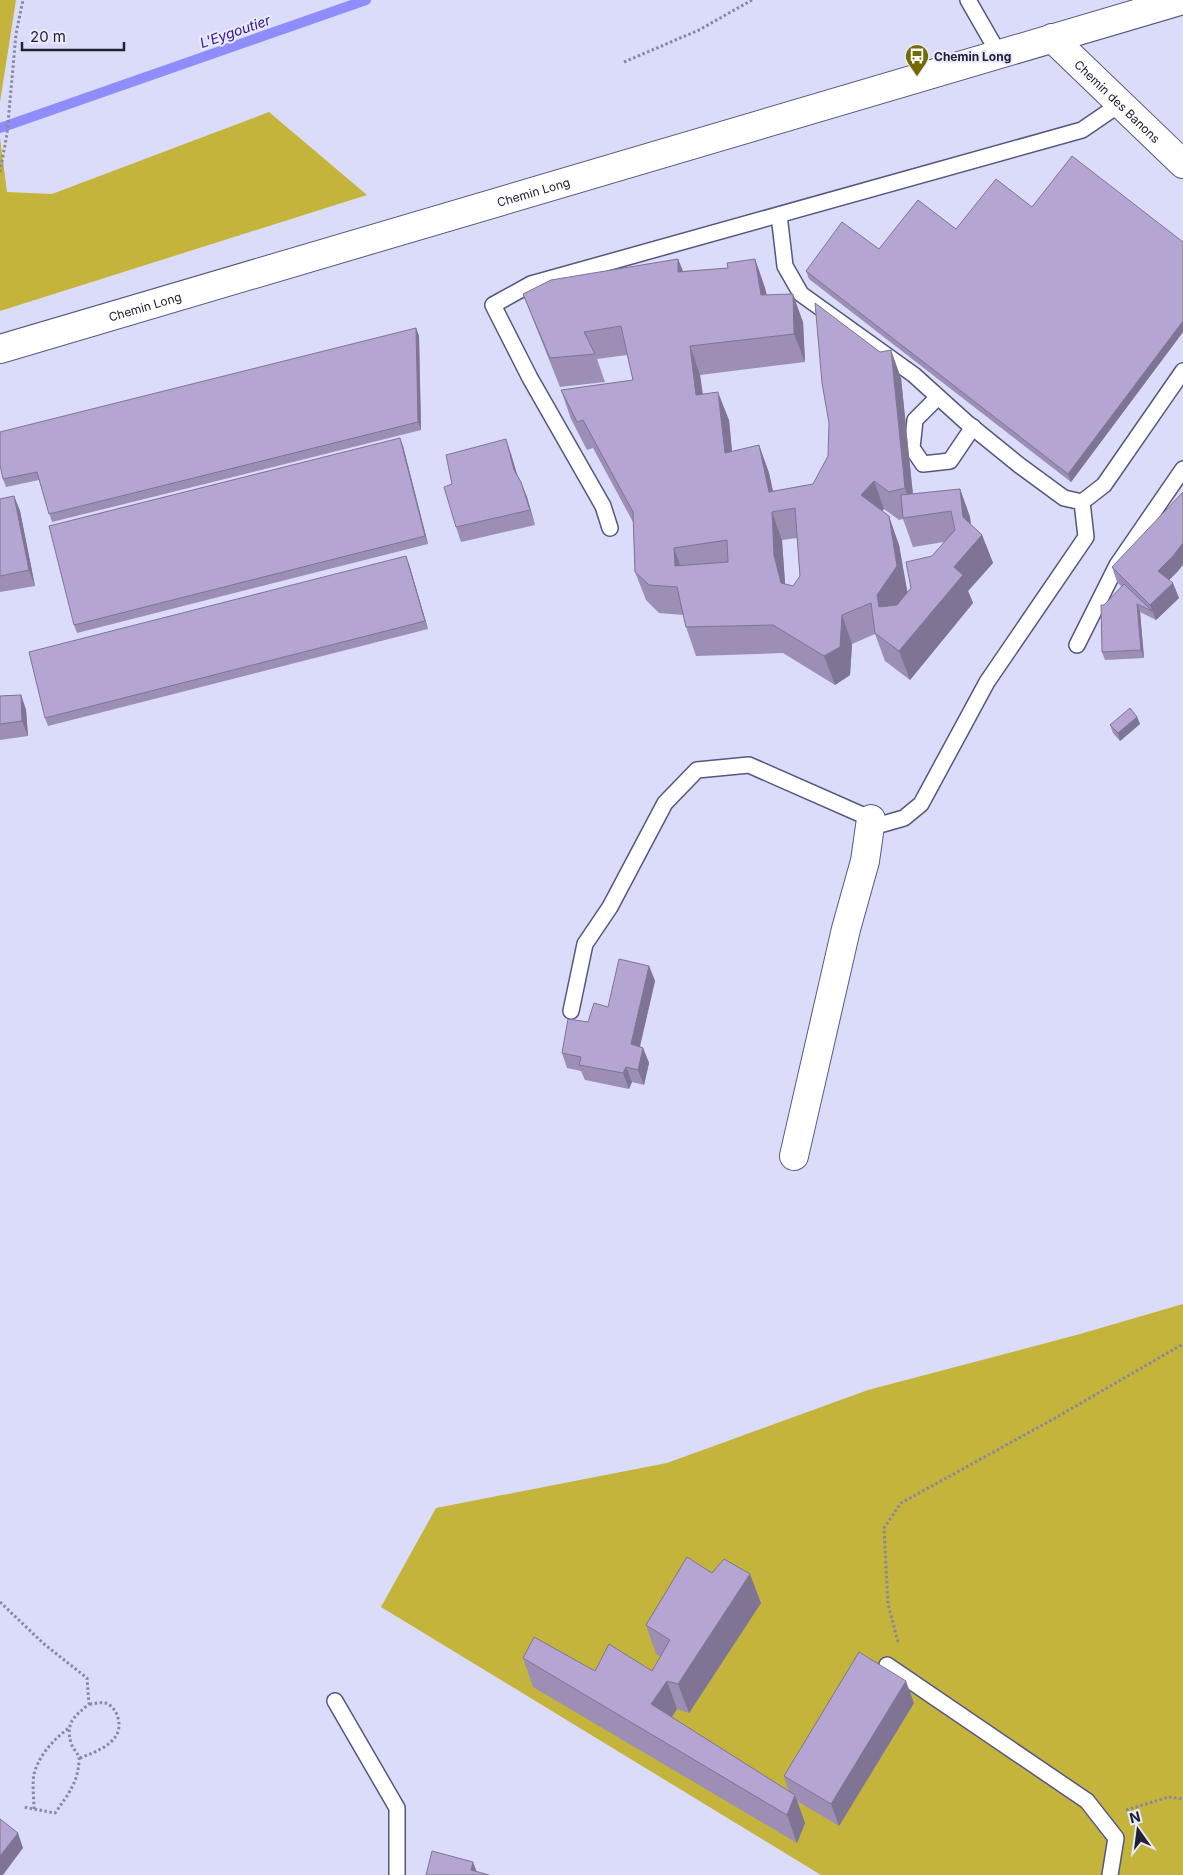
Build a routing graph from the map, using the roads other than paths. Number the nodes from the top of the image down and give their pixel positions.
1 (968, 0) edge
2 (1183, 0) edge
3 (1052, 38) junction
4 (999, 54) junction
5 (1120, 104) junction
6 (1183, 164) edge
7 (779, 215) junction
8 (0, 349) edge
9 (1183, 371) edge
10 (938, 397) junction
11 (973, 427) junction
12 (1183, 469) edge
13 (1082, 502) junction
14 (610, 528) dead end
15 (1077, 645) dead end
16 (871, 819) junction
17 (571, 1011) dead end
18 (794, 1156) dead end
19 (887, 1665) dead end
20 (335, 1701) dead end
21 (397, 1875) edge
22 (1110, 1875) edge

1 - 4 lane
2 - 3 main road, Chemin Long
3 - 4 main road, Chemin Long
3 - 5 main road, Chemin des Banons
4 - 8 main road, Chemin Long
5 - 6 main road, Chemin des Banons
5 - 7 lane
7 - 10 lane
7 - 14 lane
9 - 13 lane
10 - 11 lane
10 - 11 lane
11 - 13 lane
12 - 15 lane
13 - 16 lane
16 - 17 lane
16 - 18 main road
19 - 22 lane
20 - 21 lane

